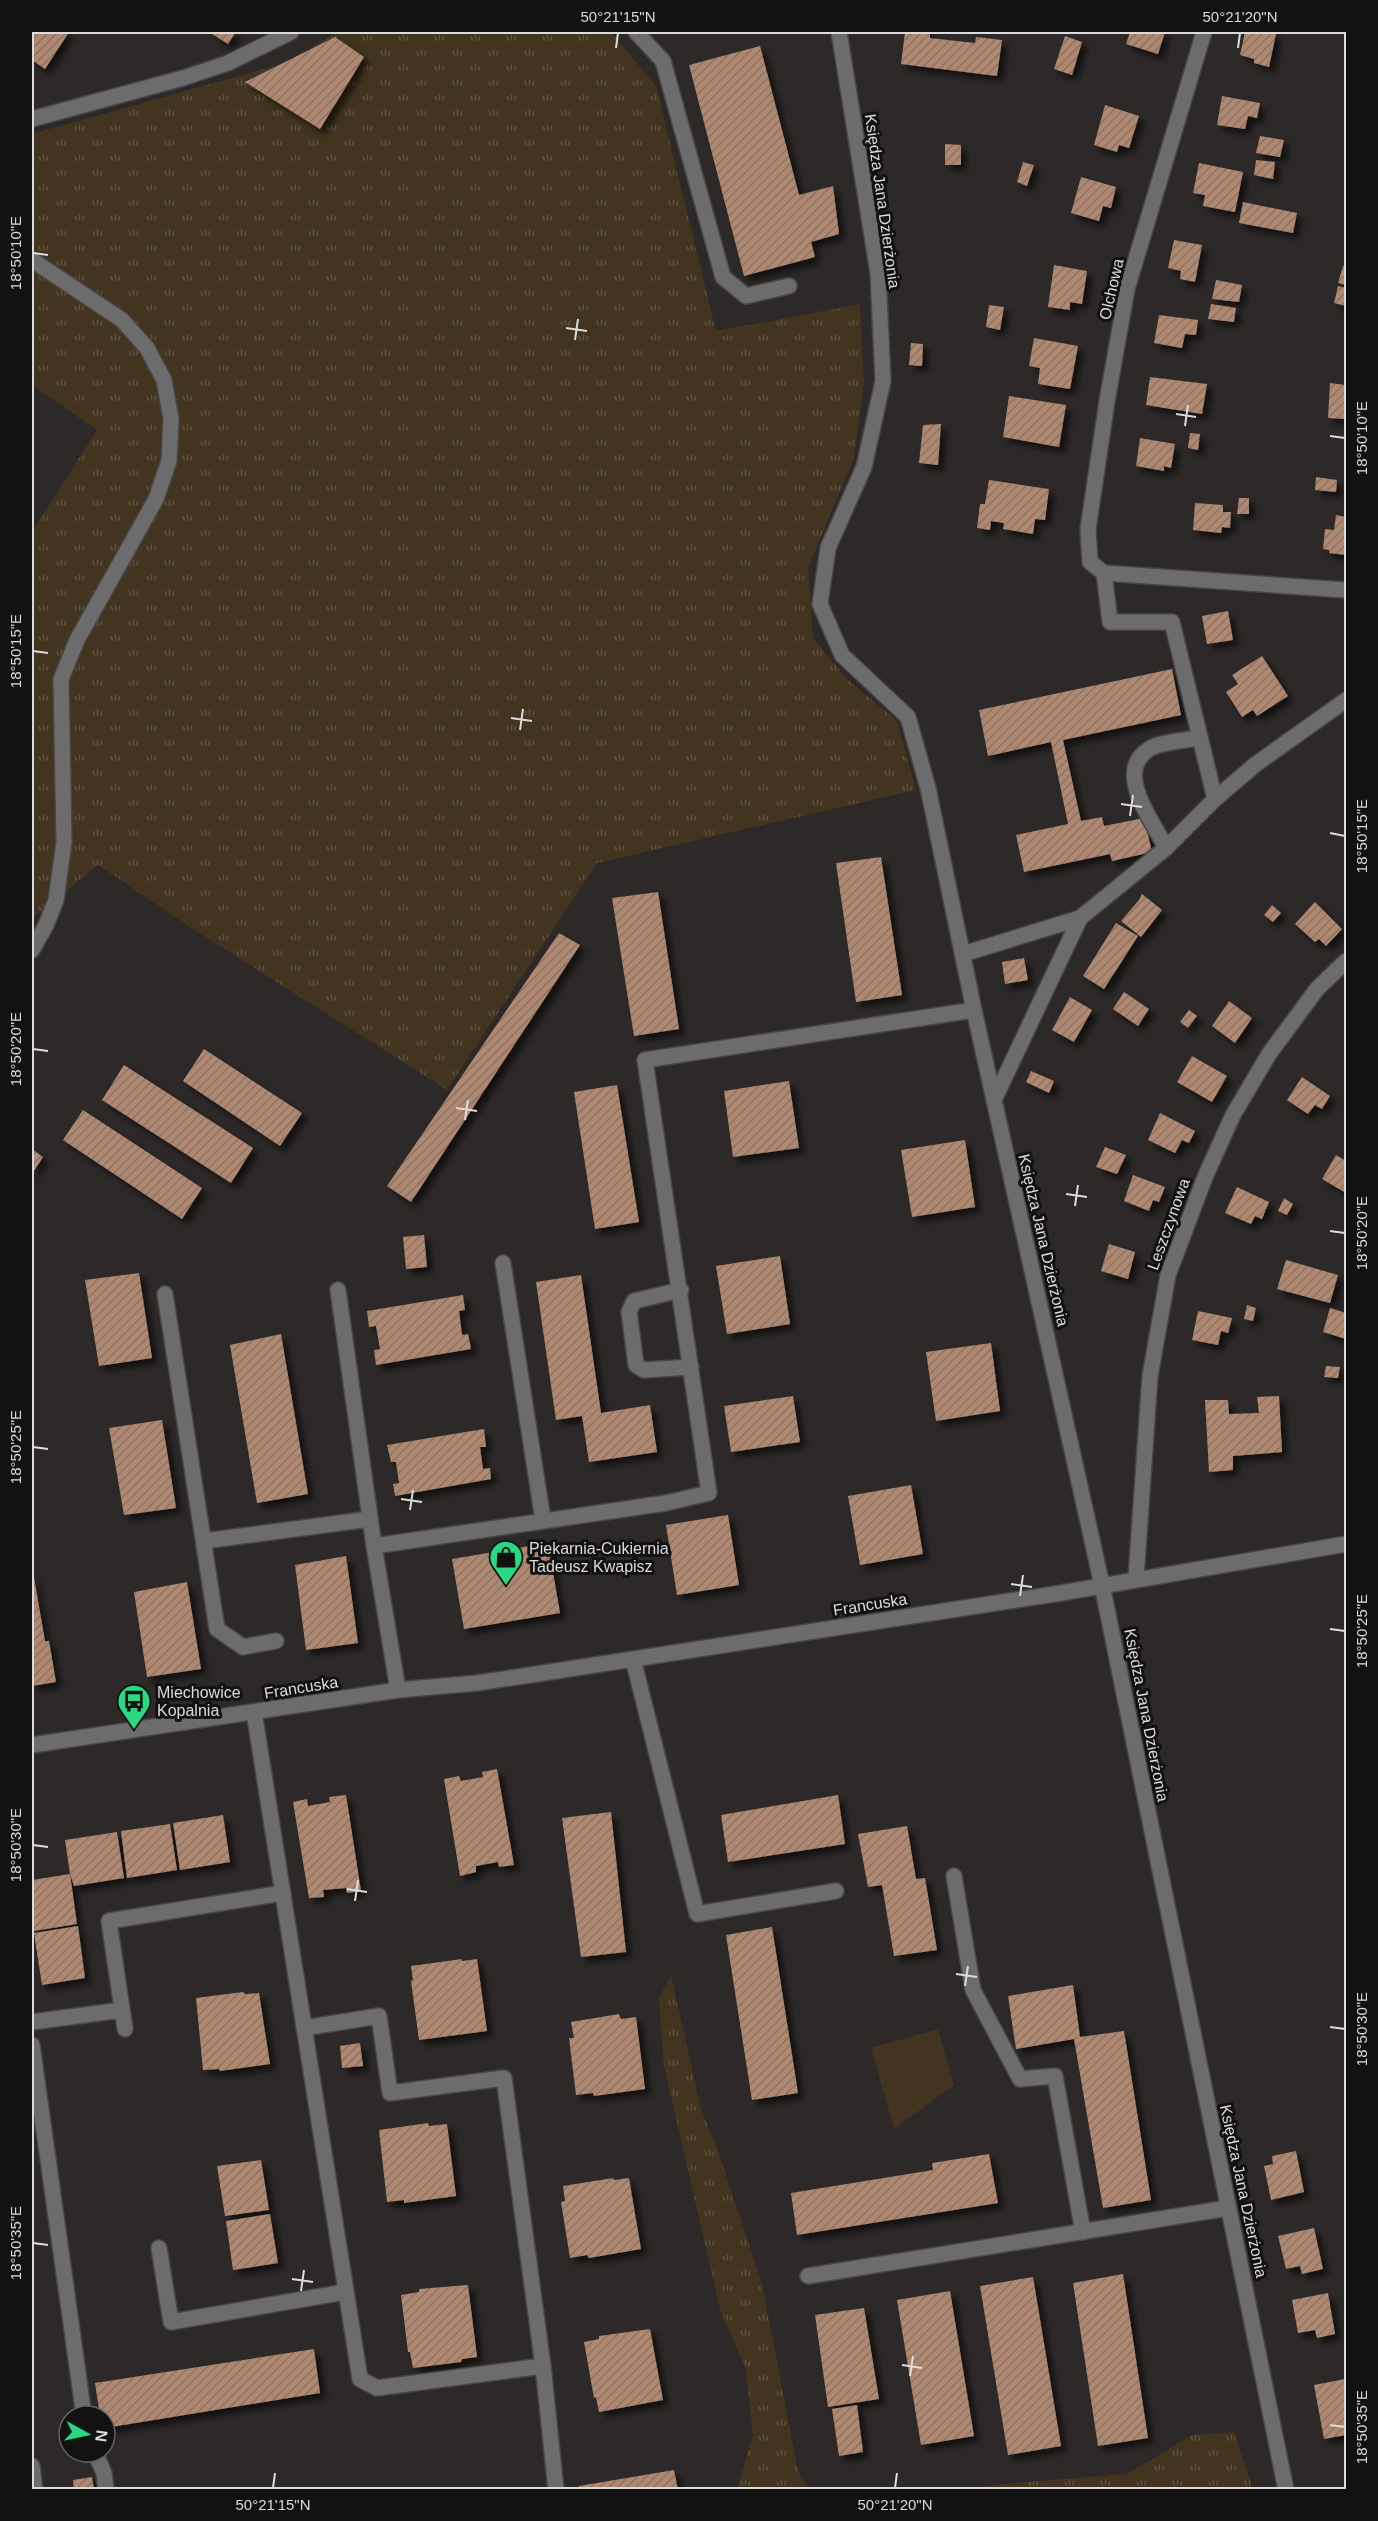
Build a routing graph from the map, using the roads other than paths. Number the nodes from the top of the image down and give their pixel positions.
1 (291, 32) edge
2 (636, 32) edge
3 (839, 32) edge
4 (1204, 32) edge
5 (32, 119) edge
6 (32, 260) edge
7 (789, 286) dead end
8 (1104, 573) junction
9 (1347, 590) edge
10 (1347, 700) edge
11 (1200, 738) junction
12 (1215, 800) junction
13 (1166, 848) junction
14 (1080, 918) junction
15 (32, 950) edge
16 (963, 954) junction
17 (1347, 961) edge
18 (974, 1010) junction
19 (994, 1100) junction
20 (502, 1263) dead end
21 (338, 1290) dead end
22 (681, 1290) junction
23 (165, 1294) dead end
24 (691, 1367) junction
25 (370, 1520) junction
26 (543, 1520) junction
27 (204, 1541) junction
28 (1347, 1544) edge
29 (374, 1546) junction
30 (1136, 1578) junction
31 (1102, 1585) junction
32 (276, 1641) dead end
33 (633, 1659) junction
34 (398, 1690) junction
35 (254, 1712) junction
36 (32, 1745) edge
37 (954, 1876) dead end
38 (836, 1891) dead end
39 (283, 1893) junction
40 (122, 2010) junction
41 (32, 2022) edge
42 (304, 2028) junction
43 (125, 2029) dead end
44 (32, 2044) edge
45 (1228, 2208) junction
46 (1083, 2232) junction
47 (159, 2248) dead end
48 (808, 2276) dead end
49 (345, 2292) junction
50 (543, 2366) junction
51 (82, 2404) edge
52 (100, 2464) edge
53 (32, 2466) edge
54 (551, 2489) edge
55 (35, 2490) edge
56 (106, 2490) edge
57 (1286, 2490) edge

1 - 5 street
2 - 7 street
3 - 16 street, Księdza Jana Dzierżonia
4 - 8 street, Olchowa
6 - 15 street
8 - 9 street
8 - 11 street
10 - 12 street
11 - 12 street
11 - 13 street
12 - 13 street
13 - 14 street
14 - 16 street
14 - 19 street
16 - 18 street, Księdza Jana Dzierżonia
17 - 30 street, Leszczynowa
18 - 19 street, Księdza Jana Dzierżonia
18 - 22 street
19 - 31 street, Księdza Jana Dzierżonia
20 - 26 street
21 - 25 street
22 - 24 street
22 - 24 street
23 - 27 street
24 - 26 street
25 - 27 street
25 - 29 street
26 - 29 street
27 - 32 street
28 - 30 street, Francuska
29 - 34 street
30 - 31 street, Francuska
31 - 33 street, Francuska
31 - 45 street, Księdza Jana Dzierżonia
33 - 34 street, Francuska
33 - 38 street
34 - 35 street, Francuska
35 - 36 street, Francuska
35 - 39 street
37 - 46 street
39 - 40 street
39 - 42 street
40 - 41 street
40 - 43 street
42 - 49 street
42 - 50 street
44 - 51 street
45 - 46 street
45 - 57 street, Księdza Jana Dzierżonia
46 - 48 street
47 - 49 street
49 - 50 street
50 - 54 street
52 - 56 street
53 - 55 street

